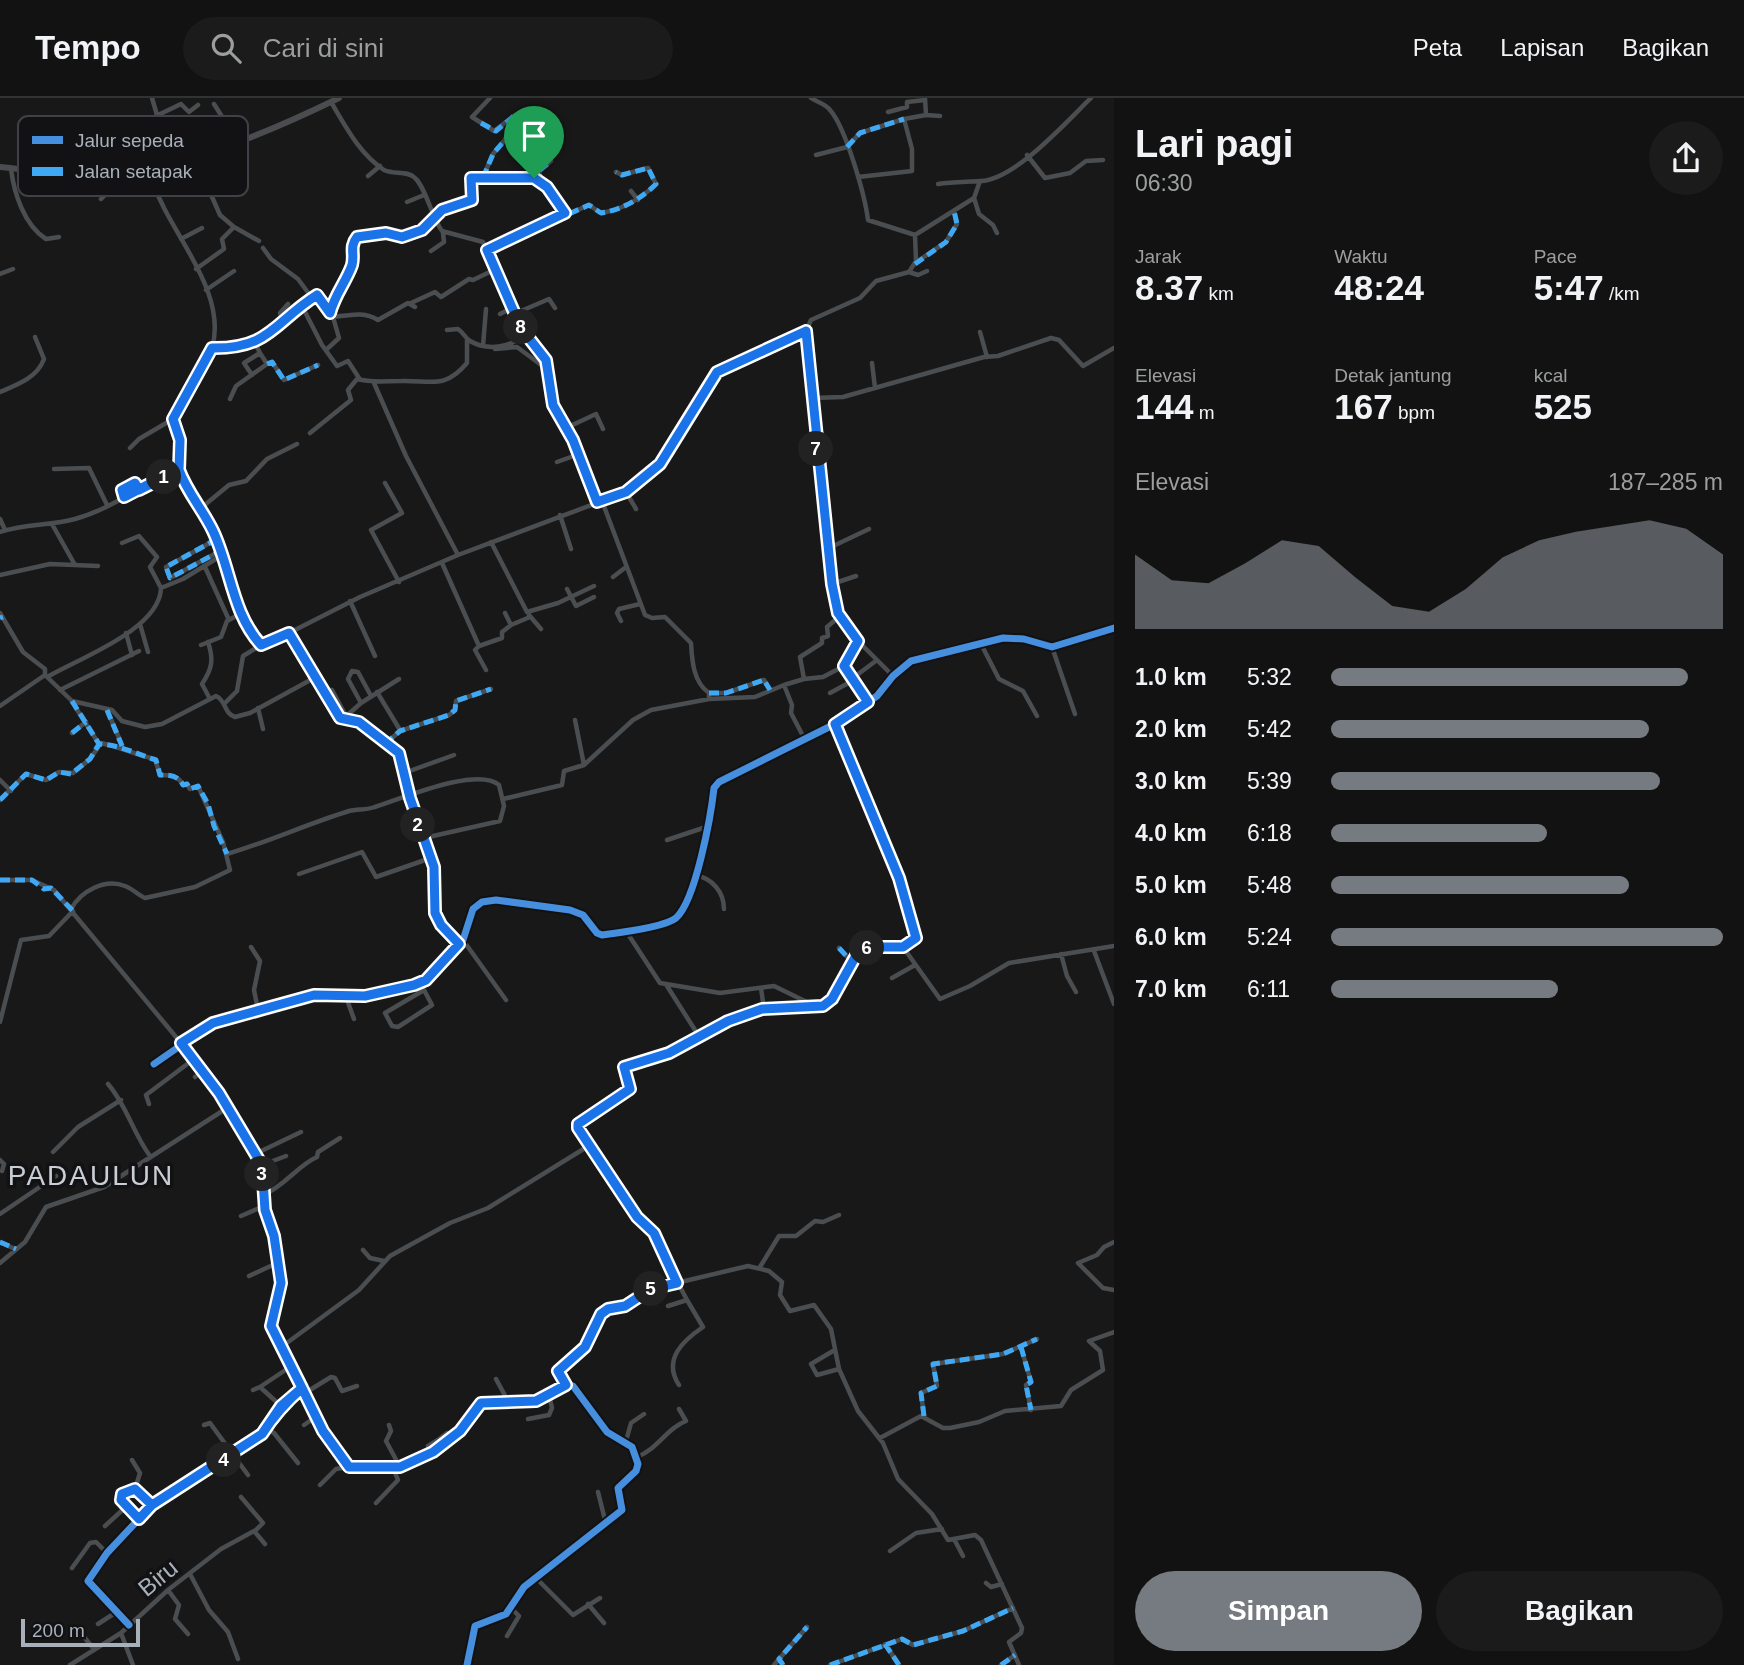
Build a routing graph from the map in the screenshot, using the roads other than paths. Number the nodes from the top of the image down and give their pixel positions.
1 (152, 98) edge
2 (490, 98) edge
3 (811, 98) edge
4 (1091, 98) edge
5 (925, 99) edge
6 (335, 100) edge
7 (180, 101) edge
8 (214, 104) dead end
9 (198, 105) dead end
10 (888, 112) dead end
11 (926, 115) junction
12 (156, 116) joint
13 (222, 116) edge
14 (940, 116) dead end
15 (904, 119) junction
16 (520, 122) junction
17 (248, 138) edge
18 (847, 147) junction
19 (816, 155) dead end
20 (1027, 155) junction
21 (1103, 160) dead end
22 (380, 166) junction
23 (0, 167) edge
24 (11, 168) junction
25 (18, 169) edge
26 (616, 172) dead end
27 (368, 176) dead end
28 (858, 177) junction
29 (483, 178) junction
30 (980, 181) junction
31 (541, 182) junction
32 (938, 184) dead end
33 (631, 191) dead end
34 (18, 193) edge
35 (424, 195) junction
36 (19, 196) edge
37 (104, 196) edge
38 (158, 196) edge
39 (212, 196) edge
40 (974, 198) junction
41 (101, 199) dead end
42 (638, 200) junction
43 (407, 202) dead end
44 (954, 211) junction
45 (565, 213) junction
46 (434, 217) junction
47 (234, 227) junction
48 (202, 228) dead end
49 (443, 233) junction
50 (997, 233) dead end
51 (915, 235) junction
52 (59, 237) dead end
53 (181, 239) junction
54 (259, 241) dead end
55 (263, 248) dead end
56 (487, 250) junction
57 (431, 251) dead end
58 (915, 264) junction
59 (196, 269) junction
60 (496, 269) junction
61 (13, 270) dead end
62 (234, 271) dead end
63 (928, 271) dead end
64 (909, 272) junction
65 (0, 274) edge
66 (206, 290) junction
67 (312, 298) junction
68 (288, 304) dead end
69 (302, 306) junction
70 (555, 308) dead end
71 (486, 309) dead end
72 (513, 311) junction
73 (500, 314) dead end
74 (332, 315) junction
75 (282, 320) junction
76 (446, 330) dead end
77 (806, 331) junction
78 (981, 332) dead end
79 (525, 334) junction
80 (35, 337) dead end
81 (467, 340) junction
82 (255, 343) junction
83 (483, 346) junction
84 (212, 348) junction
85 (1114, 348) edge
86 (326, 350) junction
87 (494, 350) dead end
88 (260, 353) junction
89 (987, 357) junction
90 (872, 363) dead end
91 (267, 365) junction
92 (318, 365) dead end
93 (548, 370) junction
94 (251, 375) junction
95 (360, 379) junction
96 (374, 383) junction
97 (875, 388) junction
98 (0, 392) edge
99 (813, 398) junction
100 (230, 399) dead end
101 (173, 419) junction
102 (566, 428) junction
103 (603, 429) dead end
104 (310, 433) dead end
105 (297, 444) dead end
106 (130, 449) dead end
107 (579, 454) junction
108 (556, 462) dead end
109 (54, 469) dead end
110 (179, 470) junction
111 (385, 483) dead end
112 (626, 492) junction
113 (600, 501) junction
114 (107, 505) junction
115 (201, 508) junction
116 (636, 509) dead end
117 (560, 515) junction
118 (0, 519) edge
119 (52, 524) junction
120 (869, 529) dead end
121 (2, 531) edge
122 (217, 539) junction
123 (491, 542) junction
124 (122, 543) dead end
125 (829, 548) junction
126 (571, 549) dead end
127 (223, 552) junction
128 (189, 555) junction
129 (458, 555) junction
130 (442, 563) junction
131 (75, 565) junction
132 (98, 566) dead end
133 (195, 566) junction
134 (205, 567) junction
135 (626, 567) junction
136 (0, 575) edge
137 (856, 576) dead end
138 (613, 577) dead end
139 (399, 582) junction
140 (832, 584) junction
141 (594, 586) dead end
142 (161, 588) junction
143 (567, 589) dead end
144 (571, 597) junction
145 (594, 597) dead end
146 (350, 601) junction
147 (640, 604) junction
148 (505, 613) dead end
149 (240, 614) junction
150 (528, 614) junction
151 (1, 616) edge
152 (840, 616) junction
153 (229, 620) junction
154 (621, 621) dead end
155 (140, 624) junction
156 (511, 625) junction
157 (1114, 628) edge
158 (541, 629) dead end
159 (126, 633) junction
160 (289, 633) junction
161 (858, 641) junction
162 (208, 642) junction
163 (980, 642) junction
164 (201, 645) dead end
165 (261, 645) junction
166 (480, 646) junction
167 (1052, 648) junction
168 (139, 652) dead end
169 (148, 652) dead end
170 (132, 655) junction
171 (375, 656) dead end
172 (877, 660) junction
173 (844, 666) junction
174 (486, 670) dead end
175 (47, 676) junction
176 (893, 676) junction
177 (314, 678) junction
178 (400, 679) dead end
179 (804, 679) junction
180 (853, 679) junction
181 (784, 685) junction
182 (491, 689) dead end
183 (60, 690) junction
184 (770, 690) junction
185 (377, 692) junction
186 (709, 693) junction
187 (830, 693) dead end
188 (371, 696) junction
189 (210, 699) junction
190 (709, 699) junction
191 (72, 701) junction
192 (868, 702) junction
193 (361, 703) junction
194 (223, 704) junction
195 (0, 706) edge
196 (258, 708) junction
197 (107, 710) junction
198 (1076, 714) dead end
199 (1037, 716) dead end
200 (344, 717) junction
201 (575, 720) dead end
202 (86, 722) junction
203 (835, 724) junction
204 (263, 729) dead end
205 (400, 731) junction
206 (72, 733) dead end
207 (804, 738) junction
208 (99, 744) junction
209 (384, 744) junction
210 (122, 746) junction
211 (454, 755) dead end
212 (584, 765) junction
213 (404, 773) junction
214 (0, 780) edge
215 (11, 791) junction
216 (409, 794) junction
217 (503, 799) junction
218 (0, 800) edge
219 (709, 826) junction
220 (424, 838) junction
221 (667, 840) dead end
222 (227, 854) junction
223 (431, 858) junction
224 (299, 874) dead end
225 (695, 875) junction
226 (0, 880) edge
227 (724, 909) dead end
228 (72, 910) junction
229 (626, 930) junction
230 (461, 942) junction
231 (1114, 946) edge
232 (251, 947) dead end
233 (903, 947) junction
234 (839, 948) dead end
235 (1094, 951) junction
236 (1061, 954) junction
237 (851, 961) junction
238 (915, 965) junction
239 (892, 978) dead end
240 (666, 985) junction
241 (400, 988) junction
242 (761, 988) junction
243 (1076, 992) dead end
244 (346, 997) junction
245 (407, 999) junction
246 (506, 1000) dead end
247 (806, 1004) junction
248 (1114, 1004) edge
249 (764, 1009) junction
250 (258, 1010) junction
251 (354, 1018) dead end
252 (0, 1022) edge
253 (695, 1030) dead end
254 (181, 1043) junction
255 (194, 1059) junction
256 (154, 1064) dead end
257 (203, 1071) junction
258 (195, 1077) dead end
259 (108, 1084) dead end
260 (121, 1100) junction
261 (149, 1104) dead end
262 (227, 1108) junction
263 (301, 1132) dead end
264 (340, 1138) dead end
265 (590, 1145) junction
266 (53, 1152) dead end
267 (257, 1153) junction
268 (150, 1156) junction
269 (286, 1156) dead end
270 (0, 1160) edge
271 (262, 1165) junction
272 (2, 1171) dead end
273 (56, 1176) dead end
274 (263, 1195) junction
275 (264, 1206) junction
276 (1, 1212) edge
277 (839, 1215) dead end
278 (241, 1216) dead end
279 (0, 1242) edge
280 (1114, 1242) edge
281 (16, 1249) junction
282 (363, 1250) dead end
283 (384, 1261) junction
284 (0, 1263) edge
285 (277, 1263) junction
286 (760, 1267) junction
287 (249, 1276) dead end
288 (678, 1283) junction
289 (1114, 1290) edge
290 (687, 1300) junction
291 (668, 1306) dead end
292 (1114, 1332) edge
293 (1037, 1339) dead end
294 (1021, 1347) junction
295 (280, 1348) junction
296 (833, 1351) junction
297 (290, 1367) junction
298 (839, 1369) junction
299 (496, 1379) dead end
300 (566, 1385) junction
301 (679, 1385) dead end
302 (357, 1386) dead end
303 (260, 1387) junction
304 (253, 1390) dead end
305 (304, 1390) junction
306 (549, 1395) junction
307 (509, 1403) junction
308 (281, 1406) junction
309 (678, 1409) dead end
310 (1031, 1409) junction
311 (644, 1414) dead end
312 (317, 1416) junction
313 (924, 1416) junction
314 (527, 1419) dead end
315 (204, 1425) dead end
316 (304, 1425) dead end
317 (389, 1425) dead end
318 (266, 1429) junction
319 (454, 1436) junction
320 (880, 1438) junction
321 (438, 1440) junction
322 (626, 1441) junction
323 (428, 1446) dead end
324 (440, 1447) junction
325 (233, 1454) junction
326 (637, 1457) junction
327 (132, 1460) dead end
328 (298, 1463) dead end
329 (349, 1467) junction
330 (400, 1467) junction
331 (393, 1468) junction
332 (248, 1475) dead end
333 (320, 1485) dead end
334 (135, 1489) junction
335 (598, 1492) dead end
336 (241, 1497) dead end
337 (376, 1503) dead end
338 (128, 1505) junction
339 (152, 1505) junction
340 (139, 1519) junction
341 (605, 1520) junction
342 (105, 1526) dead end
343 (942, 1528) junction
344 (255, 1531) junction
345 (954, 1539) junction
346 (265, 1545) dead end
347 (890, 1550) dead end
348 (107, 1553) junction
349 (963, 1556) dead end
350 (72, 1568) dead end
351 (190, 1574) junction
352 (536, 1578) junction
353 (986, 1583) dead end
354 (1002, 1584) junction
355 (168, 1590) junction
356 (600, 1598) dead end
357 (588, 1604) junction
358 (510, 1607) junction
359 (1013, 1608) junction
360 (118, 1611) junction
361 (604, 1623) dead end
362 (98, 1625) dead end
363 (129, 1625) junction
364 (807, 1627) dead end
365 (80, 1632) dead end
366 (121, 1633) junction
367 (188, 1634) dead end
368 (507, 1636) dead end
369 (885, 1644) junction
370 (93, 1648) junction
371 (1015, 1655) junction
372 (239, 1659) dead end
373 (779, 1659) junction
374 (70, 1665) edge
375 (133, 1665) edge
376 (467, 1665) edge
377 (774, 1665) edge
378 (783, 1665) edge
379 (830, 1665) edge
380 (899, 1665) edge
381 (1002, 1665) edge
382 (1019, 1665) edge

1 - 12 street
2 - 16 street
3 - 18 street
4 - 20 street
5 - 10 street
5 - 11 street
6 - 17 main road
6 - 22 street
7 - 9 street
7 - 12 street
8 - 13 street
11 - 14 street
11 - 15 street
15 - 18 street
15 - 28 street
16 - 29 street
16 - 31 street
18 - 19 street
18 - 28 street
20 - 21 street
20 - 30 street
22 - 27 street
22 - 35 street
23 - 24 main road
24 - 25 main road
24 - 34 street
26 - 42 street
28 - 51 street
29 - 31 street
29 - 46 street
30 - 32 street
30 - 40 street
31 - 45 street
33 - 42 street
35 - 43 street
35 - 46 street
36 - 52 street
37 - 41 street
38 - 53 street
39 - 47 street
40 - 44 street
40 - 50 street
42 - 45 street
44 - 51 street
44 - 58 street
45 - 56 street
46 - 49 street
46 - 74 street
47 - 54 street
47 - 59 street
48 - 53 street
49 - 56 street
49 - 57 street
51 - 58 street
53 - 59 street
55 - 67 street
56 - 60 street
58 - 64 street
59 - 66 street
60 - 72 street
60 - 74 street
61 - 65 street
62 - 66 street
63 - 64 street
64 - 77 street
66 - 84 street
67 - 69 street
67 - 74 street
68 - 75 street
69 - 75 street
69 - 86 street
70 - 72 street
71 - 83 street
72 - 73 street
72 - 79 street
74 - 86 street
75 - 82 street
76 - 81 street
77 - 99 street
77 - 112 street
78 - 89 street
79 - 83 street
79 - 93 street
80 - 98 street
81 - 83 street
81 - 96 street
82 - 84 street
82 - 88 street
84 - 101 street
85 - 89 street
86 - 95 street
87 - 93 street
88 - 91 street
88 - 94 street
89 - 97 street
90 - 97 street
91 - 92 street
91 - 94 street
93 - 102 street
94 - 100 street
95 - 96 street
95 - 104 street
96 - 129 street
97 - 99 street
99 - 125 street
101 - 106 street
101 - 110 street
102 - 103 street
102 - 107 street
105 - 115 street
107 - 108 street
107 - 113 street
109 - 114 street
110 - 114 street
110 - 115 street
111 - 139 street
112 - 113 street
112 - 116 street
113 - 117 street
113 - 135 street
114 - 119 street
115 - 122 street
117 - 123 street
117 - 126 street
118 - 121 street
119 - 121 street
119 - 131 street
120 - 125 street
122 - 127 street
122 - 128 street
123 - 129 street
123 - 150 street
124 - 142 street
125 - 140 street
127 - 133 street
127 - 134 street
127 - 149 street
128 - 133 street
128 - 133 street
129 - 130 street
130 - 139 street
130 - 166 street
131 - 132 street
131 - 136 street
134 - 142 street
134 - 153 street
135 - 138 street
135 - 147 street
137 - 140 street
139 - 146 street
140 - 152 street
141 - 144 street
142 - 155 street
143 - 144 street
144 - 145 street
144 - 150 street
146 - 160 street
146 - 171 street
147 - 154 street
147 - 186 street
148 - 156 street
149 - 153 street
149 - 165 street
150 - 156 street
150 - 158 street
151 - 175 street
152 - 161 street
152 - 179 street
153 - 162 street
155 - 159 street
155 - 169 street
156 - 166 street
157 - 167 street
159 - 170 street
159 - 175 street
160 - 165 street
160 - 177 street
161 - 172 street
161 - 173 street
162 - 164 street
162 - 189 street
163 - 167 street
163 - 176 street
163 - 199 street
165 - 194 street
166 - 174 street
167 - 198 street
168 - 170 street
170 - 183 street
172 - 176 street
172 - 180 street
173 - 179 street
173 - 180 street
175 - 183 street
175 - 195 street
176 - 192 street
177 - 196 street
177 - 200 street
178 - 185 street
179 - 181 street
180 - 187 street
180 - 192 street
181 - 184 street
181 - 207 street
182 - 205 street
183 - 191 street
184 - 186 street
184 - 190 street
185 - 188 street
185 - 205 street
186 - 190 street
188 - 193 street
188 - 193 street
189 - 194 street
189 - 197 street
190 - 212 street
191 - 197 street
191 - 202 street
192 - 203 street
193 - 200 street
194 - 196 street
196 - 204 street
197 - 210 street
200 - 209 street
201 - 212 street
202 - 206 street
202 - 208 street
203 - 207 street
203 - 233 street
205 - 209 street
207 - 219 street
208 - 210 street
208 - 215 street
209 - 213 street
210 - 222 street
211 - 213 street
212 - 217 street
213 - 216 street
214 - 215 street
215 - 218 street
216 - 217 street
216 - 220 street
216 - 222 street
217 - 220 street
219 - 221 street
219 - 225 street
220 - 223 street
222 - 228 street
223 - 224 street
223 - 230 street
225 - 227 street
225 - 229 street
226 - 228 street
228 - 252 street
228 - 254 street
229 - 230 street
229 - 240 street
230 - 241 street
230 - 246 street
231 - 235 street
232 - 250 street
233 - 237 street
233 - 238 street
234 - 237 street
235 - 236 street
235 - 248 street
236 - 238 street
236 - 243 street
237 - 247 street
238 - 239 street
240 - 242 street
240 - 253 street
241 - 244 street
241 - 245 street
242 - 247 street
242 - 249 street
244 - 250 street
244 - 251 street
245 - 245 street
247 - 249 street
249 - 265 street
250 - 254 street
254 - 255 street
254 - 256 street
255 - 257 street
255 - 261 street
257 - 258 street
257 - 262 street
259 - 260 street
260 - 266 street
260 - 268 street
262 - 267 street
262 - 268 street
263 - 267 street
264 - 274 street
265 - 283 street
265 - 288 street
267 - 271 street
268 - 281 street
269 - 271 street
270 - 272 street
271 - 274 street
273 - 276 street
274 - 275 street
275 - 278 street
275 - 285 street
277 - 286 street
279 - 281 street
280 - 289 street
281 - 284 street
282 - 283 street
283 - 295 street
285 - 287 street
285 - 295 street
286 - 288 street
286 - 296 street
288 - 290 street
288 - 300 street
290 - 291 street
290 - 301 street
292 - 310 street
293 - 294 street
294 - 310 street
294 - 313 street
295 - 297 street
296 - 298 street
296 - 298 street
297 - 303 street
297 - 305 street
298 - 320 street
299 - 307 street
300 - 306 street
300 - 322 street
302 - 305 street
303 - 304 street
303 - 308 street
305 - 308 street
305 - 312 street
306 - 307 street
306 - 314 street
307 - 319 street
308 - 318 street
309 - 326 street
310 - 313 street
311 - 322 street
312 - 316 street
312 - 329 street
313 - 320 street
315 - 325 street
317 - 330 street
318 - 325 street
318 - 328 street
319 - 321 street
319 - 324 street
320 - 343 street
321 - 323 street
321 - 324 street
322 - 326 street
324 - 330 street
325 - 332 street
325 - 339 street
326 - 341 street
327 - 334 street
329 - 331 street
329 - 333 street
330 - 331 street
331 - 337 street
334 - 338 street
334 - 339 street
335 - 341 street
336 - 344 street
338 - 340 street
338 - 342 street
339 - 340 street
340 - 348 street
341 - 352 street
343 - 345 street
343 - 347 street
344 - 346 street
344 - 351 street, Biru
345 - 349 street
345 - 354 street
348 - 350 street
348 - 360 street
351 - 355 street, Biru
351 - 372 street
352 - 357 street
352 - 358 street
353 - 354 street
354 - 359 street
355 - 363 street, Biru
355 - 367 street
356 - 357 street
357 - 361 street
358 - 368 street
358 - 376 street
359 - 369 street
359 - 371 street
360 - 362 street
360 - 363 street
363 - 366 street, Biru
364 - 373 street
365 - 370 street
366 - 370 street, Biru
366 - 375 street
369 - 379 street
369 - 380 street
370 - 374 street, Biru
371 - 381 street
371 - 382 street
373 - 377 street
373 - 378 street

